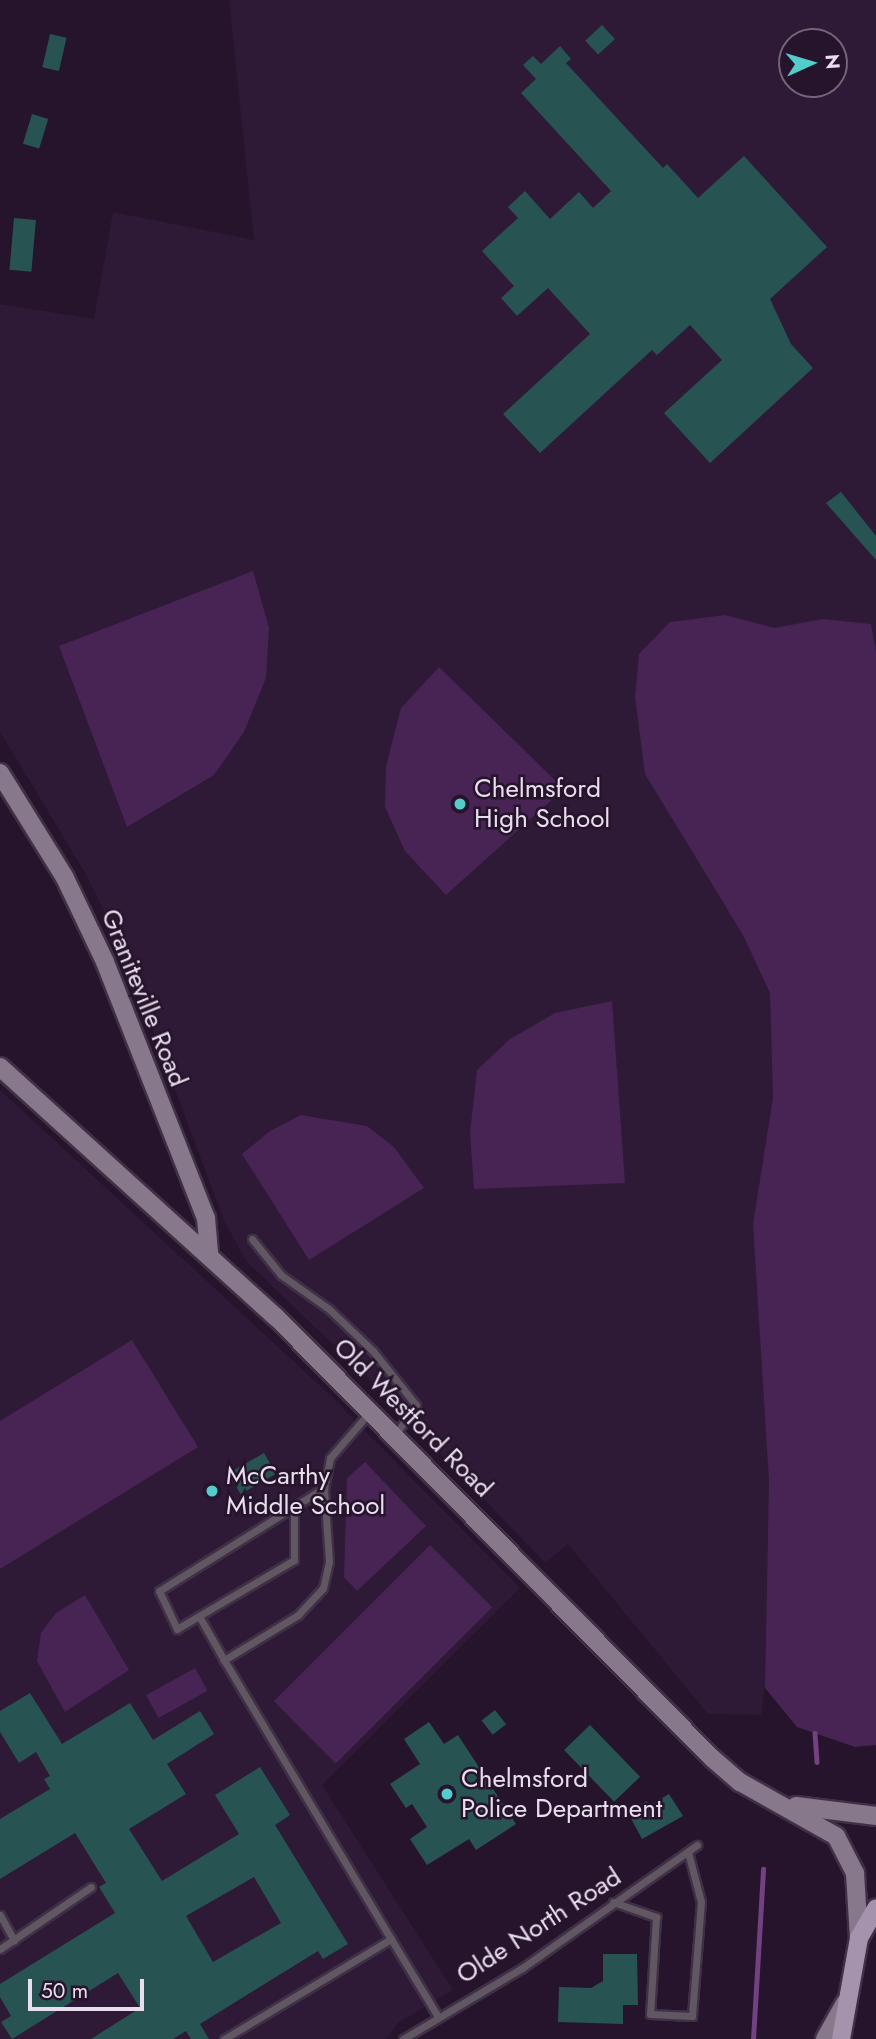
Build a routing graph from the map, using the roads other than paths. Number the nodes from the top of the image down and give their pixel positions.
1 (0, 773) edge
2 (0, 1067) edge
3 (252, 1239) dead end
4 (209, 1255) junction
5 (371, 1410) junction
6 (395, 1435) junction
7 (324, 1488) junction
8 (294, 1507) junction
9 (199, 1616) junction
10 (224, 1660) junction
11 (786, 1805) junction
12 (876, 1816) edge
13 (697, 1845) dead end
14 (688, 1852) junction
15 (91, 1887) dead end
16 (613, 1902) junction
17 (876, 1908) edge
18 (0, 1915) edge
19 (859, 1938) junction
20 (391, 1939) junction
21 (14, 1940) junction
22 (0, 1950) edge
23 (845, 2003) junction
24 (437, 2015) junction
25 (224, 2039) edge
26 (403, 2039) edge
27 (825, 2039) edge
28 (841, 2039) edge

1 - 4 main road, Graniteville Road
2 - 4 main road, Old Westford Road
3 - 6 lane
4 - 5 main road, Old Westford Road
5 - 6 main road, Old Westford Road
5 - 7 lane
6 - 11 main road, Old Westford Road
7 - 8 lane
7 - 10 lane
8 - 9 lane
8 - 9 lane
9 - 10 lane
10 - 20 lane
11 - 12 main road, Old Westford Road
11 - 19 main road, Old Westford Road
13 - 14 lane, Olde North Road
14 - 16 lane, Olde North Road
14 - 16 lane
15 - 21 lane
16 - 24 lane, Olde North Road
17 - 19 main road
18 - 21 lane
19 - 23 main road
20 - 24 lane
20 - 25 lane
21 - 22 lane
23 - 27 main road
23 - 28 main road
24 - 26 lane, Olde North Road

